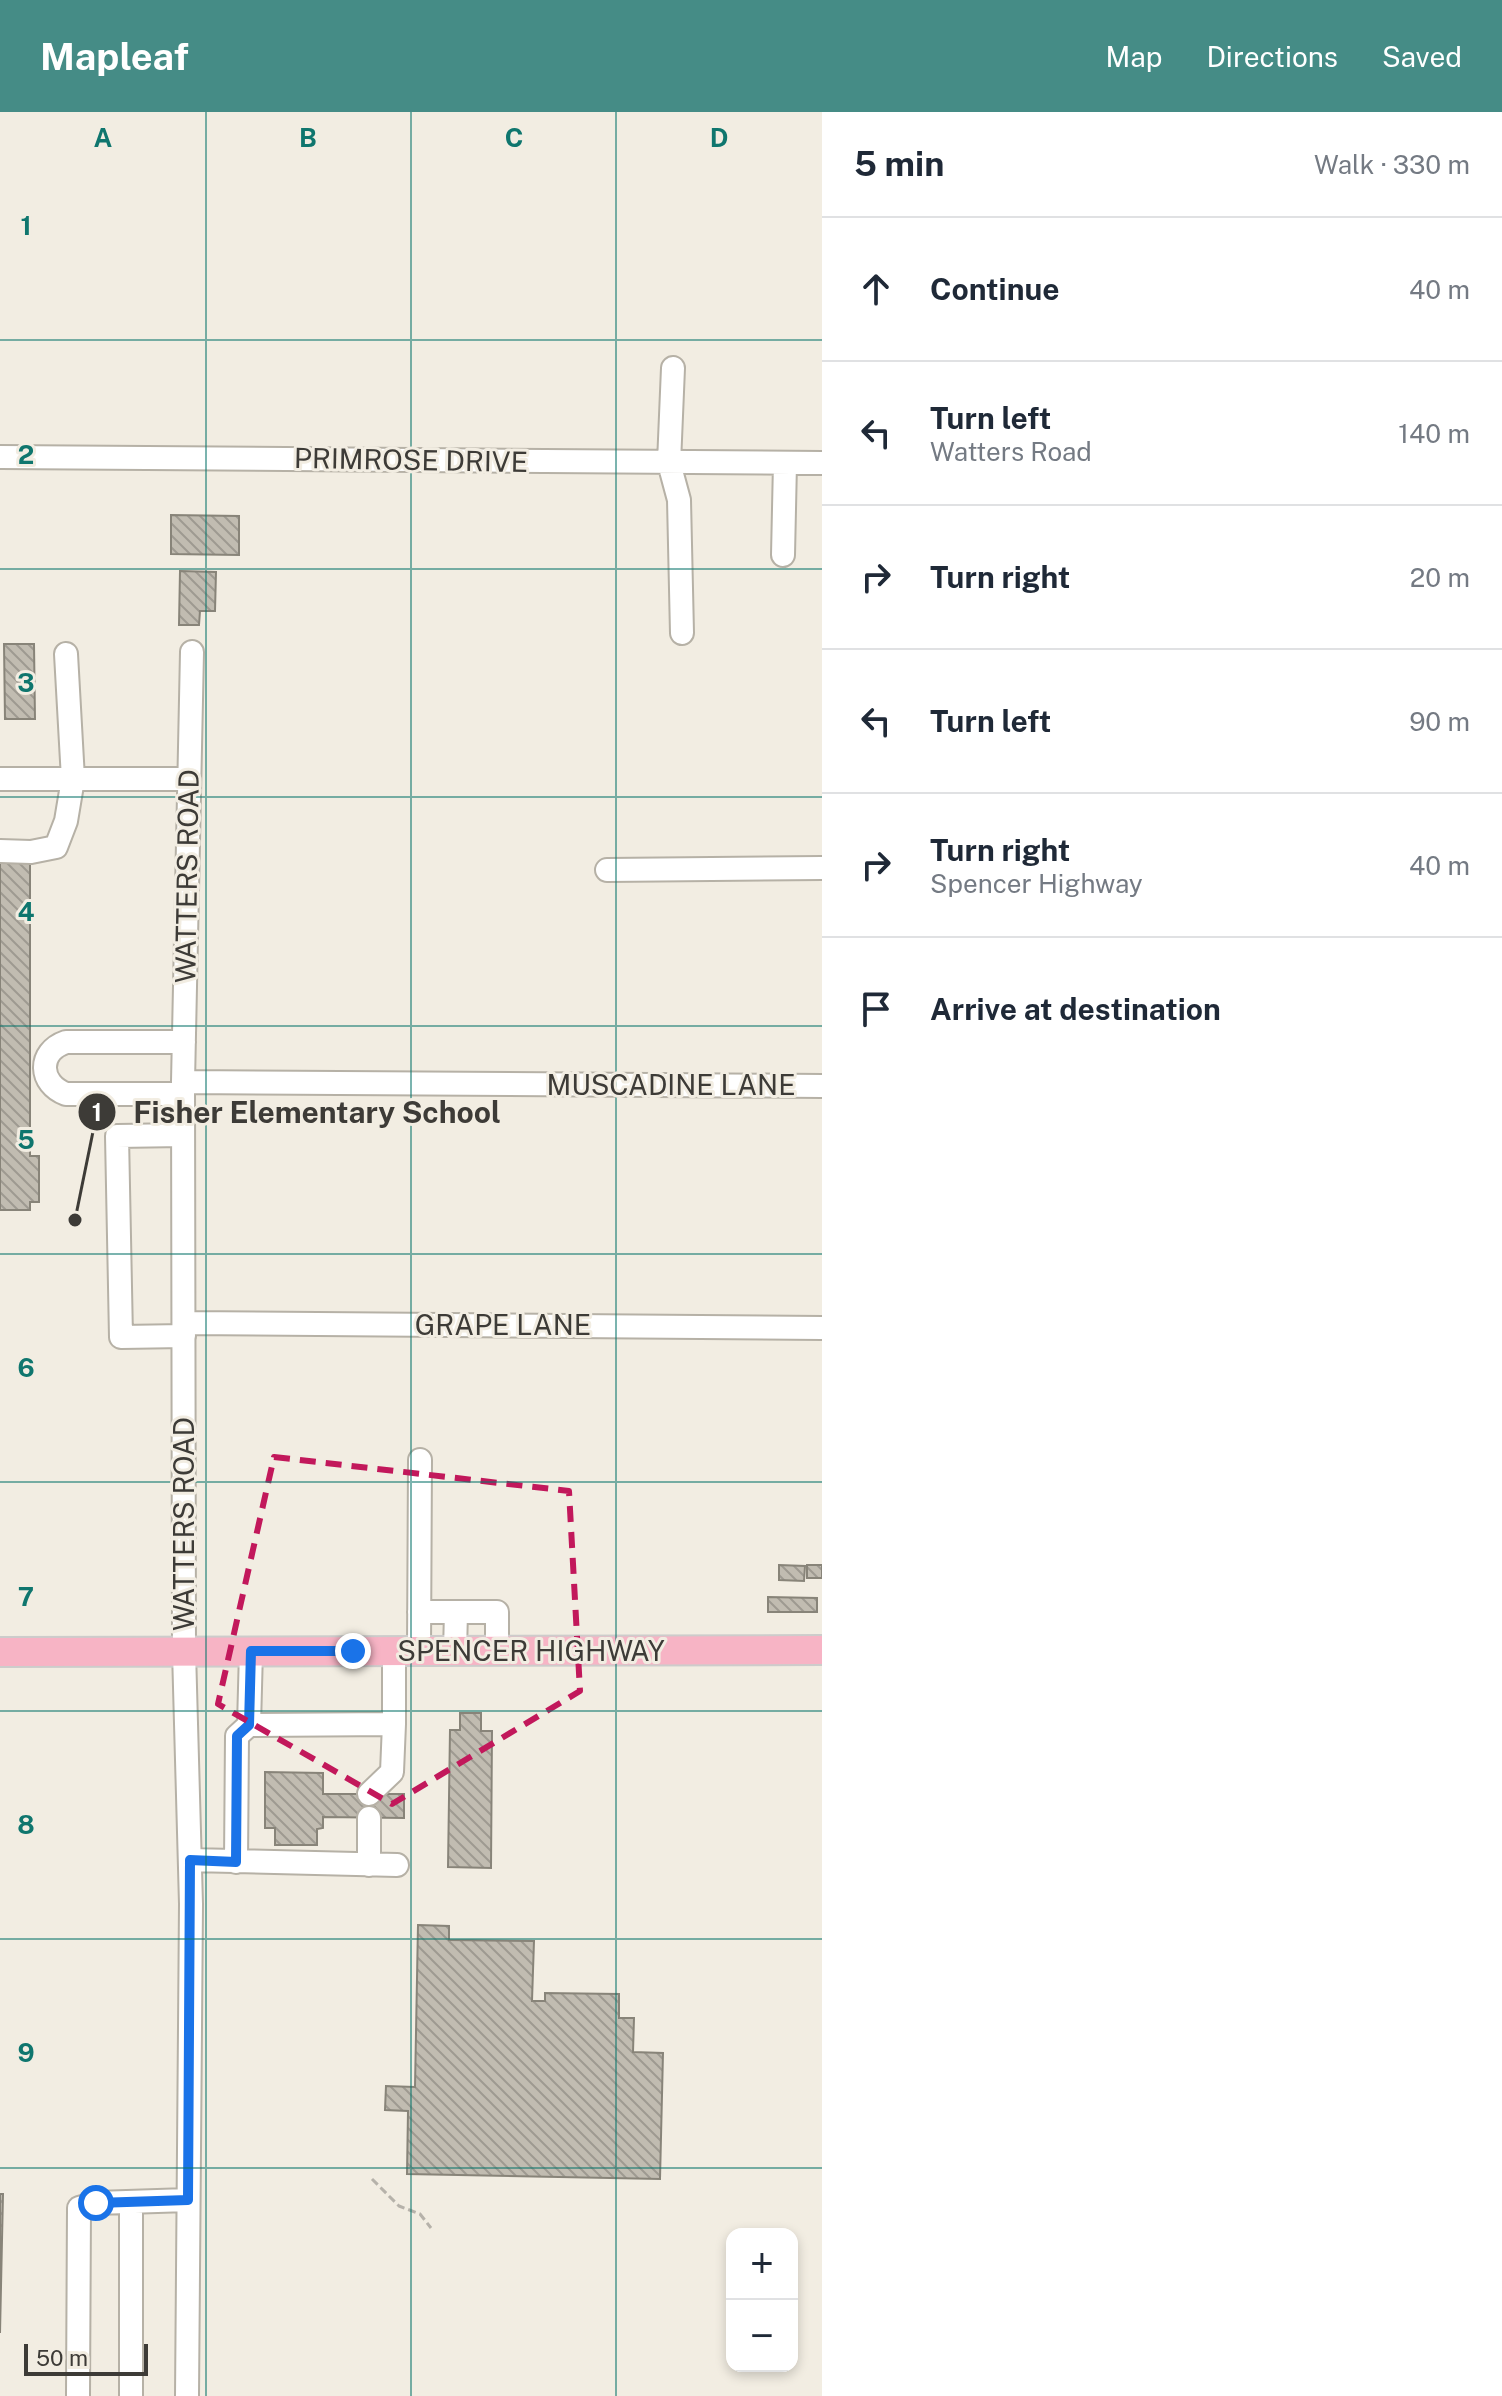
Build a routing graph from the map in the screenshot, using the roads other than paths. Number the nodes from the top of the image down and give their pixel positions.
1 (673, 368) dead end
2 (0, 457) edge
3 (669, 463) junction
4 (785, 463) junction
5 (822, 463) edge
6 (783, 555) dead end
7 (682, 633) dead end
8 (192, 652) dead end
9 (66, 654) dead end
10 (0, 779) edge
11 (73, 779) junction
12 (188, 779) junction
13 (0, 851) edge
14 (822, 868) edge
15 (607, 870) dead end
16 (184, 1042) junction
17 (822, 1086) edge
18 (183, 1088) junction
19 (183, 1135) junction
20 (822, 1328) edge
21 (184, 1329) junction
22 (420, 1460) dead end
23 (419, 1612) junction
24 (456, 1612) junction
25 (822, 1650) edge
26 (184, 1651) junction
27 (251, 1651) junction
28 (406, 1651) junction
29 (455, 1651) junction
30 (497, 1651) junction
31 (0, 1652) edge
32 (394, 1724) junction
33 (249, 1725) junction
34 (369, 1794) dead end
35 (369, 1818) dead end
36 (190, 1860) junction
37 (236, 1862) junction
38 (369, 1865) junction
39 (397, 1865) dead end
40 (188, 2200) junction
41 (131, 2202) junction
42 (78, 2396) edge
43 (131, 2396) edge
44 (187, 2396) edge

1 - 3 street
2 - 3 street, PRIMROSE DRIVE
3 - 4 street, PRIMROSE DRIVE
3 - 7 street
4 - 5 street, PRIMROSE DRIVE
4 - 6 street
8 - 12 street, WATTERS ROAD
9 - 11 street
10 - 11 street
11 - 12 street
11 - 13 street
12 - 16 street, WATTERS ROAD
14 - 15 street
16 - 18 street, WATTERS ROAD
16 - 18 street, MUSCADINE LANE
17 - 18 street, MUSCADINE LANE
18 - 19 street, WATTERS ROAD
19 - 21 street, WATTERS ROAD
19 - 21 street, GRAPE LANE
20 - 21 street, GRAPE LANE
21 - 26 street, WATTERS ROAD
22 - 23 street
23 - 24 street
23 - 28 street
24 - 29 street
24 - 30 street
25 - 30 main road, SPENCER HIGHWAY
26 - 27 main road, SPENCER HIGHWAY
26 - 31 main road, SPENCER HIGHWAY
26 - 36 street, WATTERS ROAD
27 - 28 main road, SPENCER HIGHWAY
27 - 33 street
28 - 29 main road, SPENCER HIGHWAY
28 - 32 street
29 - 30 main road, SPENCER HIGHWAY
32 - 33 street
32 - 34 street
33 - 37 street
35 - 38 street
36 - 37 street
36 - 40 street, WATTERS ROAD
37 - 38 street
38 - 39 street
40 - 41 street
40 - 44 street, WATTERS ROAD
41 - 42 street
41 - 43 street

